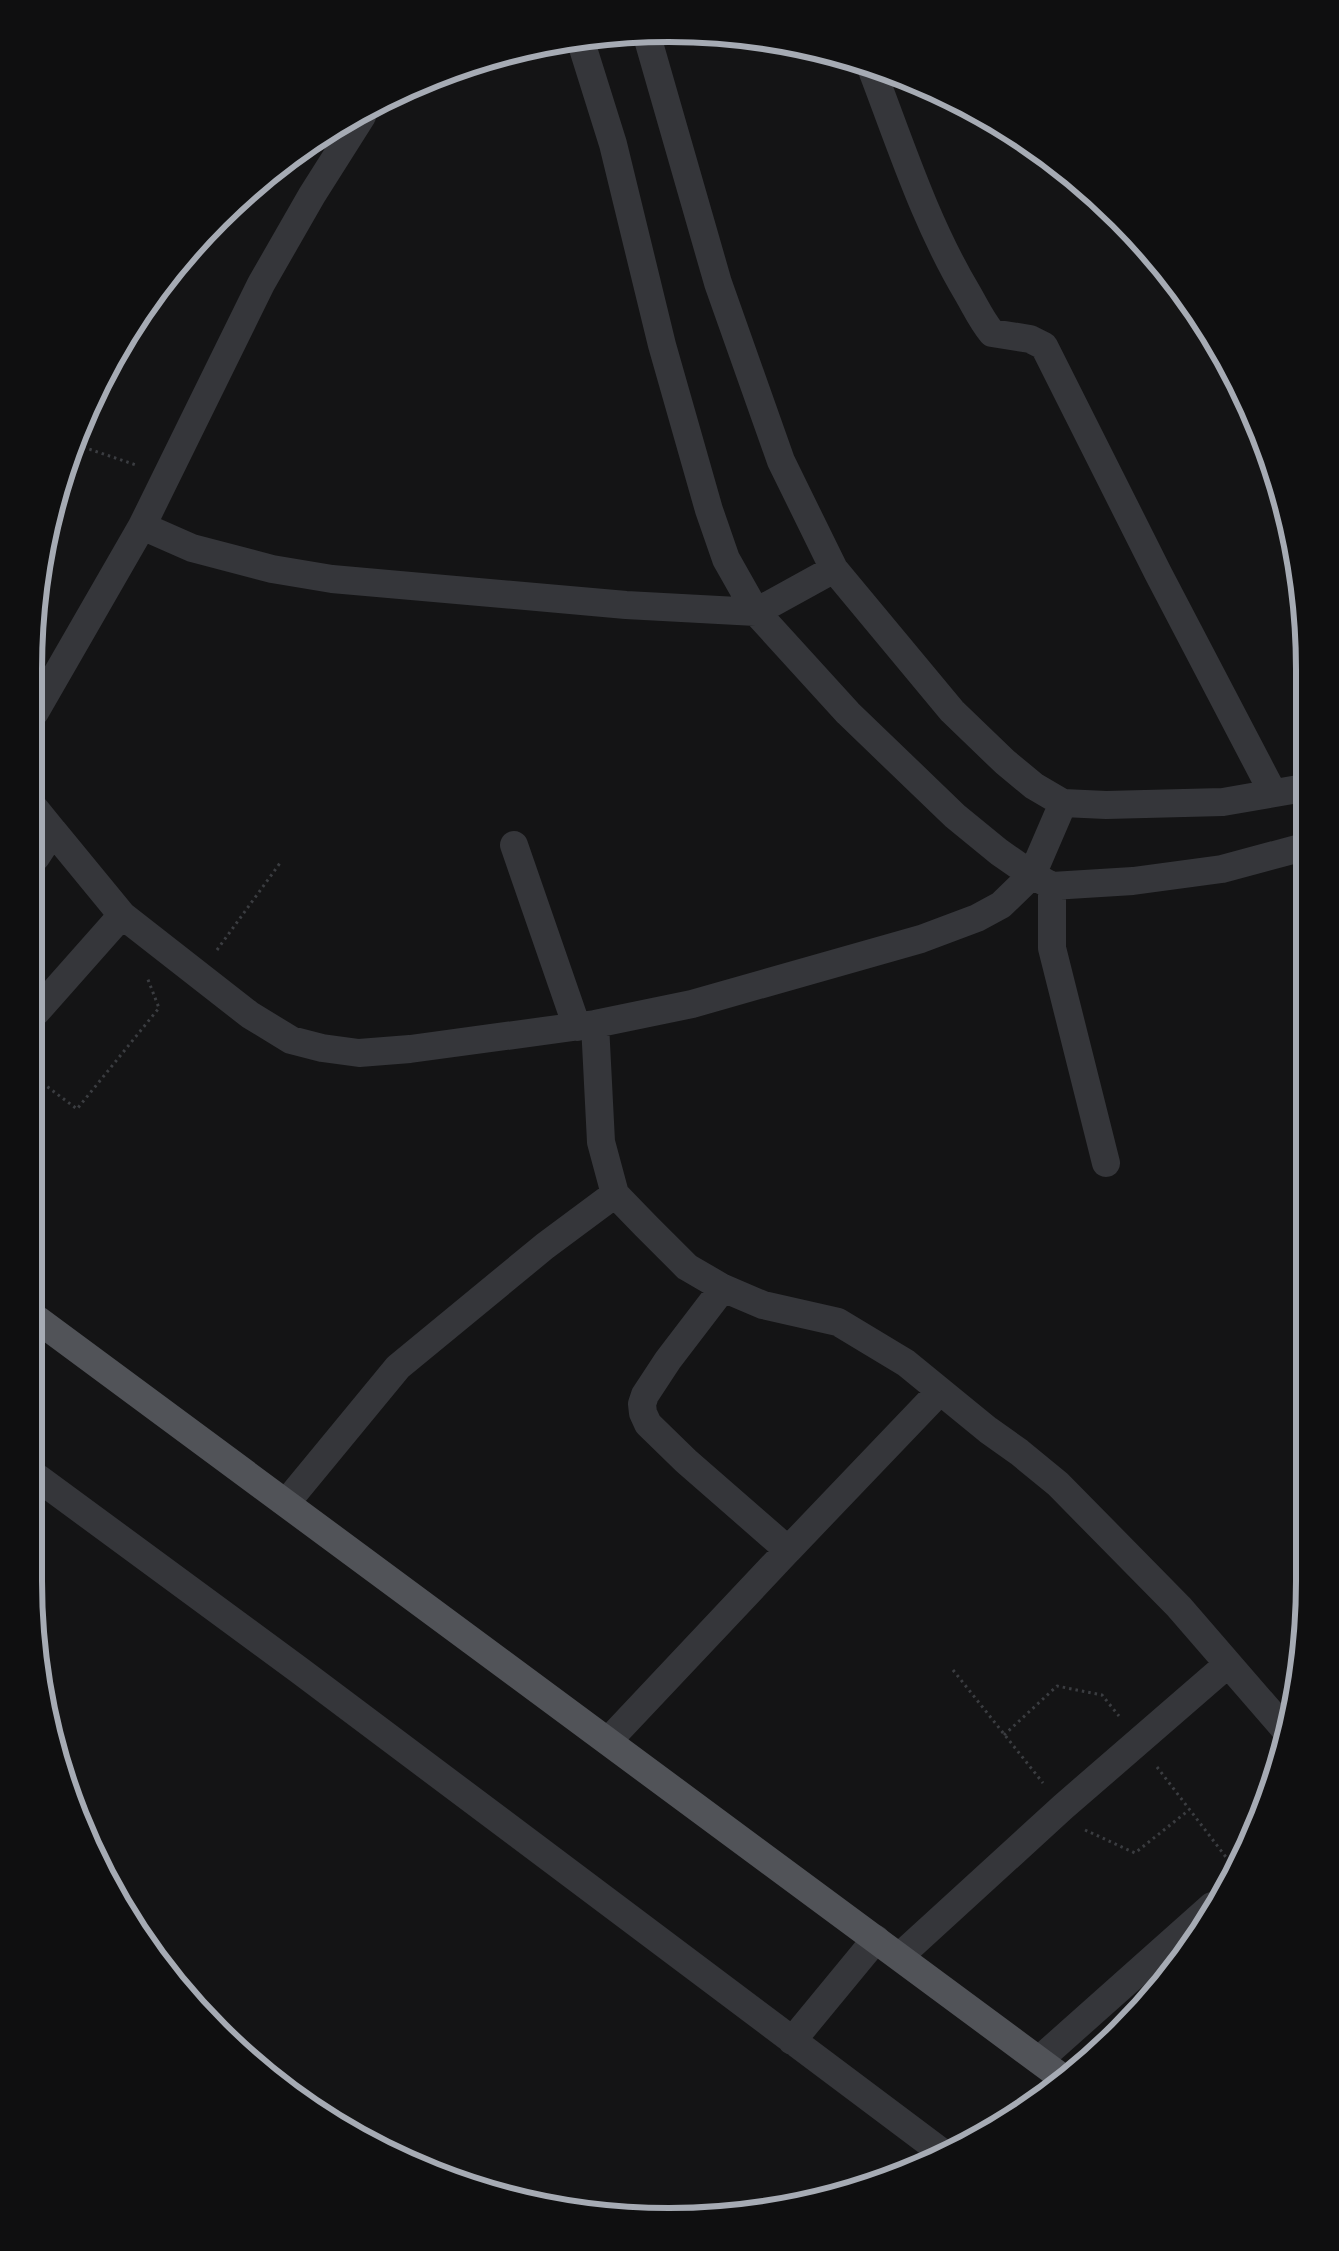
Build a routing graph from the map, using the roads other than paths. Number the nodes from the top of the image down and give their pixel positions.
1 (649, 43) edge
2 (583, 49) edge
3 (875, 77) edge
4 (355, 128) edge
5 (142, 526) junction
6 (834, 569) junction
7 (756, 612) junction
8 (42, 701) edge
9 (1296, 789) edge
10 (1273, 793) junction
11 (1063, 803) junction
12 (42, 817) edge
13 (53, 831) junction
14 (514, 845) dead end
15 (42, 848) edge
16 (1296, 849) edge
17 (1042, 880) junction
18 (122, 916) junction
19 (42, 1005) edge
20 (586, 1025) junction
21 (1106, 1163) dead end
22 (615, 1194) junction
23 (723, 1288) junction
24 (42, 1323) edge
25 (940, 1392) junction
26 (42, 1481) edge
27 (286, 1502) junction
28 (788, 1550) junction
29 (1228, 1664) junction
30 (1280, 1723) edge
31 (608, 1741) junction
32 (1198, 1919) edge
33 (876, 1939) junction
34 (900, 1956) junction
35 (792, 2041) junction
36 (1039, 2060) junction
37 (1057, 2074) edge
38 (937, 2149) edge

1 - 6 street
2 - 7 street
3 - 10 street
4 - 5 street
5 - 7 street
5 - 8 street
6 - 7 street
6 - 11 street
7 - 17 street
9 - 10 street
10 - 11 street
11 - 17 street
12 - 13 street
13 - 15 street
13 - 18 street
14 - 20 street
16 - 17 street
17 - 20 street
17 - 21 street
18 - 19 street
18 - 20 street
20 - 22 street
22 - 23 street
22 - 27 street
23 - 25 street
23 - 28 street
24 - 27 main road
25 - 28 street
25 - 29 street
26 - 35 street
27 - 31 main road
28 - 31 street
29 - 30 street
29 - 34 street
31 - 33 main road
32 - 36 street
33 - 34 main road
33 - 35 street
34 - 36 main road
35 - 38 street
36 - 37 main road

